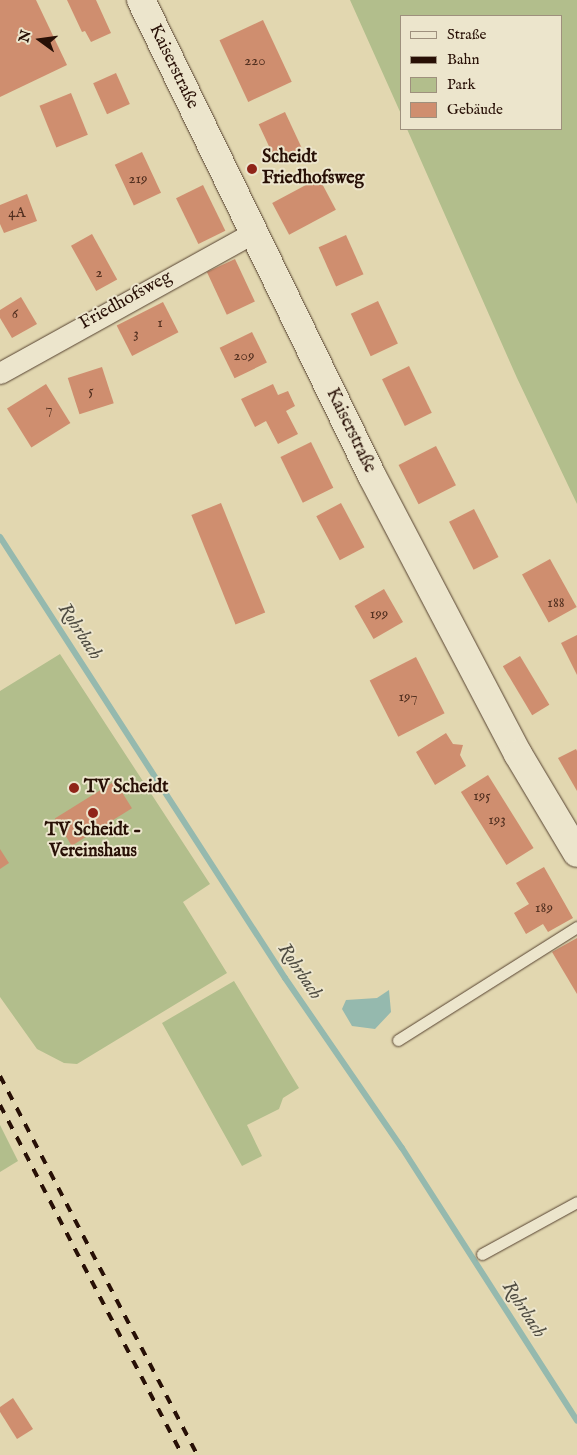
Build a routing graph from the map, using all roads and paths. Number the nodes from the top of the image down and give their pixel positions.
1 (141, 0) edge
2 (254, 232) junction
3 (0, 373) edge
4 (577, 853) edge
5 (577, 927) edge
6 (398, 1040) dead end
7 (577, 1202) edge
8 (482, 1254) dead end

1 - 2 main road, Kaiserstraße
2 - 3 street, Friedhofsweg
2 - 4 main road, Kaiserstraße
5 - 6 lane
7 - 8 lane

